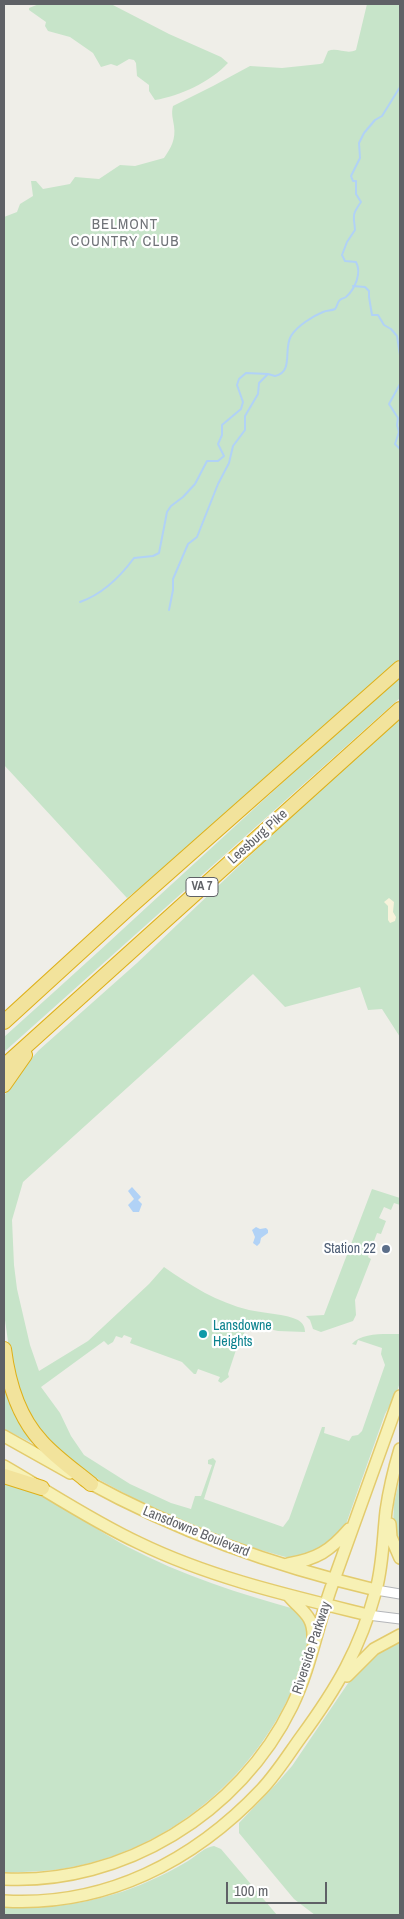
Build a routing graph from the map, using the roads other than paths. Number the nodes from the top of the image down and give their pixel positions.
1 (400, 668) edge
2 (400, 709) edge
3 (62, 970) junction
4 (4, 1009) edge
5 (4, 1022) edge
6 (51, 1023) junction
7 (4, 1066) edge
8 (4, 1085) edge
9 (4, 1348) edge
10 (400, 1396) edge
11 (4, 1436) edge
12 (400, 1449) edge
13 (4, 1466) edge
14 (4, 1476) edge
15 (91, 1484) junction
16 (42, 1488) junction
17 (388, 1498) junction
18 (356, 1522) junction
19 (400, 1558) edge
20 (283, 1564) junction
21 (334, 1580) junction
22 (376, 1590) junction
23 (400, 1594) edge
24 (288, 1595) junction
25 (326, 1604) junction
26 (368, 1614) junction
27 (400, 1620) edge
28 (400, 1635) edge
29 (312, 1651) junction
30 (331, 1695) junction
31 (4, 1879) edge
32 (4, 1901) edge

1 - 3 highway, VA 7
2 - 6 highway, Leesburg Pike / VA 7
3 - 4 highway
3 - 5 highway, VA 7
6 - 7 highway, Leesburg Pike / VA 7
6 - 8 highway
9 - 15 highway
10 - 18 main road, Riverside Parkway
11 - 15 main road, Lansdowne Boulevard
12 - 17 main road, Riverside Parkway
13 - 16 main road, Lansdowne Boulevard
14 - 16 highway
15 - 20 main road, Lansdowne Boulevard
16 - 24 main road, Lansdowne Boulevard
17 - 19 main road
17 - 22 main road, Riverside Parkway
18 - 20 main road
18 - 21 main road, Riverside Parkway
20 - 21 main road, Lansdowne Boulevard
21 - 22 main road, Lansdowne Boulevard
21 - 25 main road, Riverside Parkway
22 - 23 street, Lansdowne Boulevard
22 - 26 main road, Riverside Parkway
24 - 25 main road, Lansdowne Boulevard
24 - 29 main road
25 - 26 main road, Lansdowne Boulevard
25 - 29 main road, Riverside Parkway
26 - 27 street, Lansdowne Boulevard
26 - 30 main road, Riverside Parkway
28 - 30 main road
29 - 31 main road, Riverside Parkway
30 - 32 main road, Riverside Parkway

